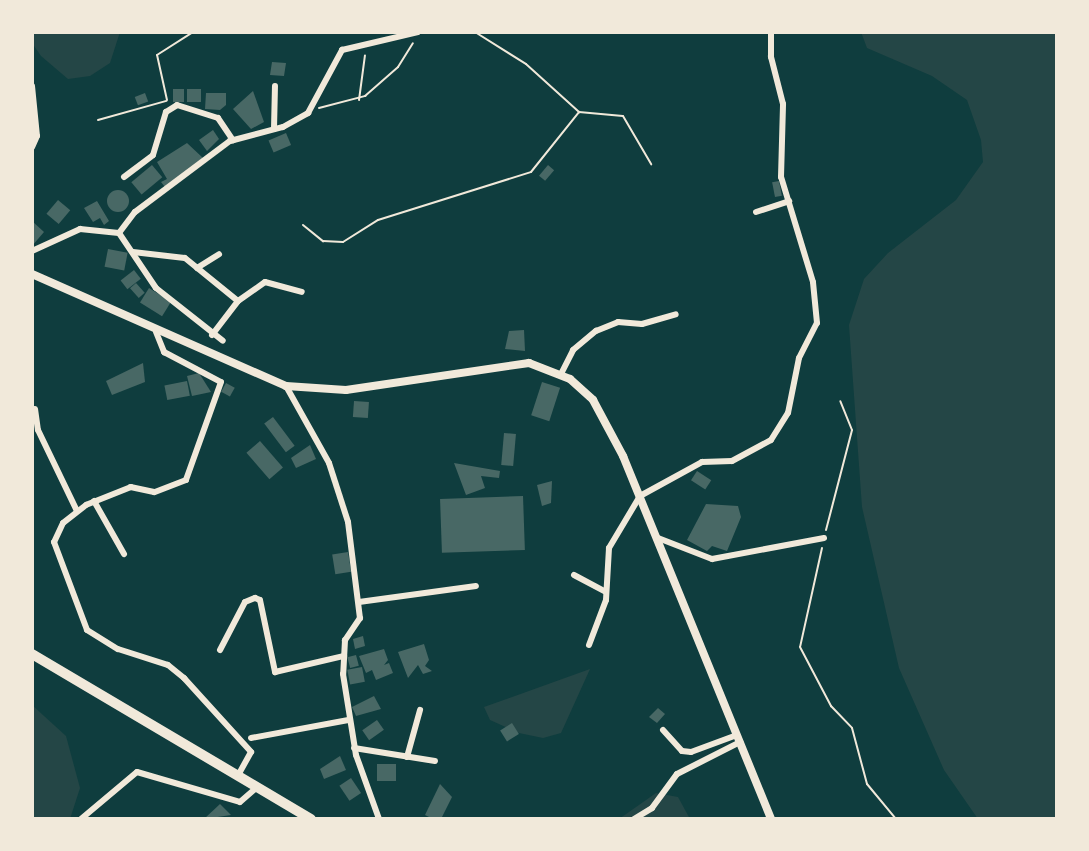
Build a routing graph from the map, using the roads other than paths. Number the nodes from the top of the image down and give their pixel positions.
1 (419, 32) edge
2 (771, 32) edge
3 (32, 86) edge
4 (275, 86) dead end
5 (274, 129) junction
6 (233, 140) junction
7 (32, 147) edge
8 (124, 177) dead end
9 (789, 201) junction
10 (756, 212) dead end
11 (119, 233) junction
12 (32, 251) edge
13 (133, 252) junction
14 (219, 254) dead end
15 (197, 268) junction
16 (32, 274) edge
17 (302, 292) dead end
18 (238, 301) junction
19 (676, 314) dead end
20 (156, 332) junction
21 (212, 335) junction
22 (223, 341) dead end
23 (561, 374) junction
24 (286, 386) junction
25 (35, 409) dead end
26 (640, 496) junction
27 (94, 501) junction
28 (77, 511) junction
29 (658, 538) junction
30 (824, 538) road end
31 (124, 554) dead end
32 (574, 575) dead end
33 (476, 586) dead end
34 (606, 592) junction
35 (359, 602) junction
36 (589, 645) dead end
37 (220, 650) dead end
38 (32, 654) edge
39 (344, 656) junction
40 (420, 710) dead end
41 (348, 720) junction
42 (663, 730) dead end
43 (251, 738) dead end
44 (738, 739) junction
45 (354, 748) junction
46 (407, 757) junction
47 (435, 761) dead end
48 (239, 774) junction
49 (257, 787) junction
50 (81, 819) edge
51 (311, 819) edge
52 (379, 819) edge
53 (634, 819) edge
54 (771, 819) edge

1 - 5 street
2 - 9 street
3 - 7 street
4 - 5 street
5 - 6 street
6 - 8 street
6 - 11 street
9 - 10 street
9 - 26 street
11 - 12 street
11 - 13 street
13 - 15 street
13 - 21 street
14 - 15 street
15 - 18 street
16 - 20 main road
17 - 18 street
18 - 21 street
19 - 23 street
20 - 24 main road
20 - 27 street
21 - 22 street
23 - 24 main road
23 - 26 main road
24 - 35 street
25 - 28 street
26 - 29 main road
26 - 34 street
27 - 28 street
27 - 31 street
28 - 48 street
29 - 30 street
29 - 44 main road
32 - 34 street
33 - 35 street
34 - 36 street
35 - 39 street
37 - 39 street
38 - 48 highway
39 - 41 street
40 - 46 street
41 - 43 street
41 - 45 street
42 - 44 street
44 - 53 street
44 - 54 main road
45 - 46 street
45 - 52 street
46 - 47 street
48 - 49 highway
49 - 50 street
49 - 51 highway

